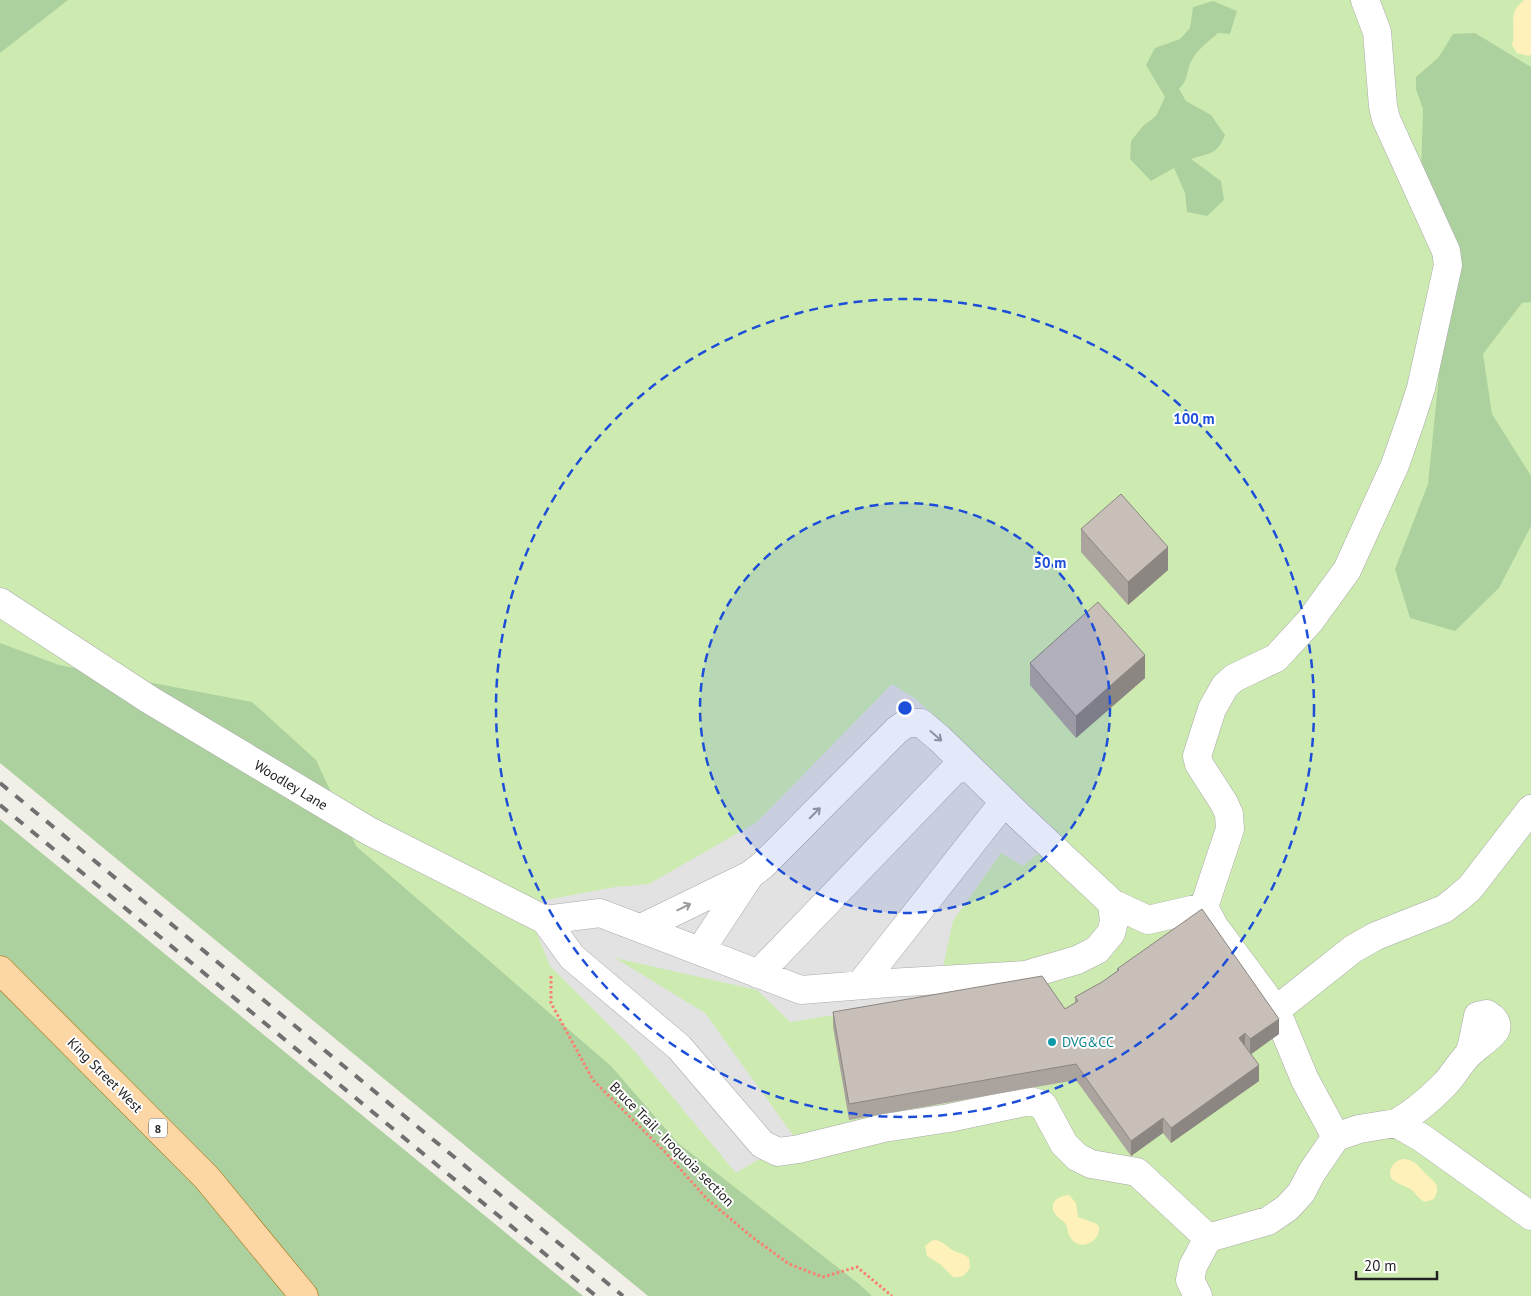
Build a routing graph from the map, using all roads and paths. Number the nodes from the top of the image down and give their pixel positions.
1 (1365, 0) edge
2 (0, 602) edge
3 (962, 762) junction
4 (1004, 802) junction
5 (1531, 808) edge
6 (750, 875) junction
7 (1112, 903) junction
8 (1204, 907) junction
9 (545, 920) junction
10 (641, 928) junction
11 (700, 952) junction
12 (0, 970) edge
13 (758, 974) junction
14 (551, 975) dead end
15 (860, 985) junction
16 (1286, 1011) junction
17 (1469, 1054) dead end
18 (1396, 1123) junction
19 (1338, 1132) junction
20 (1531, 1216) edge
21 (1208, 1238) junction
22 (304, 1296) edge
23 (892, 1296) edge
24 (1198, 1296) edge

1 - 8 street
2 - 9 street, Woodley Lane
3 - 4 street
6 -> 3 street
3 - 13 street
4 - 7 street
4 - 15 street
5 - 16 street
10 -> 6 street
6 - 11 street
7 - 8 street
7 - 15 street
8 - 16 street
9 - 10 street
9 - 21 street
10 - 11 street
11 - 13 street
12 - 22 main road, King Street West / 8
13 - 15 street
14 - 23 path, Bruce Trail - Iroquoia section
16 - 19 street
17 - 18 street
18 - 19 street
18 - 20 street
19 - 21 street
21 - 24 street

